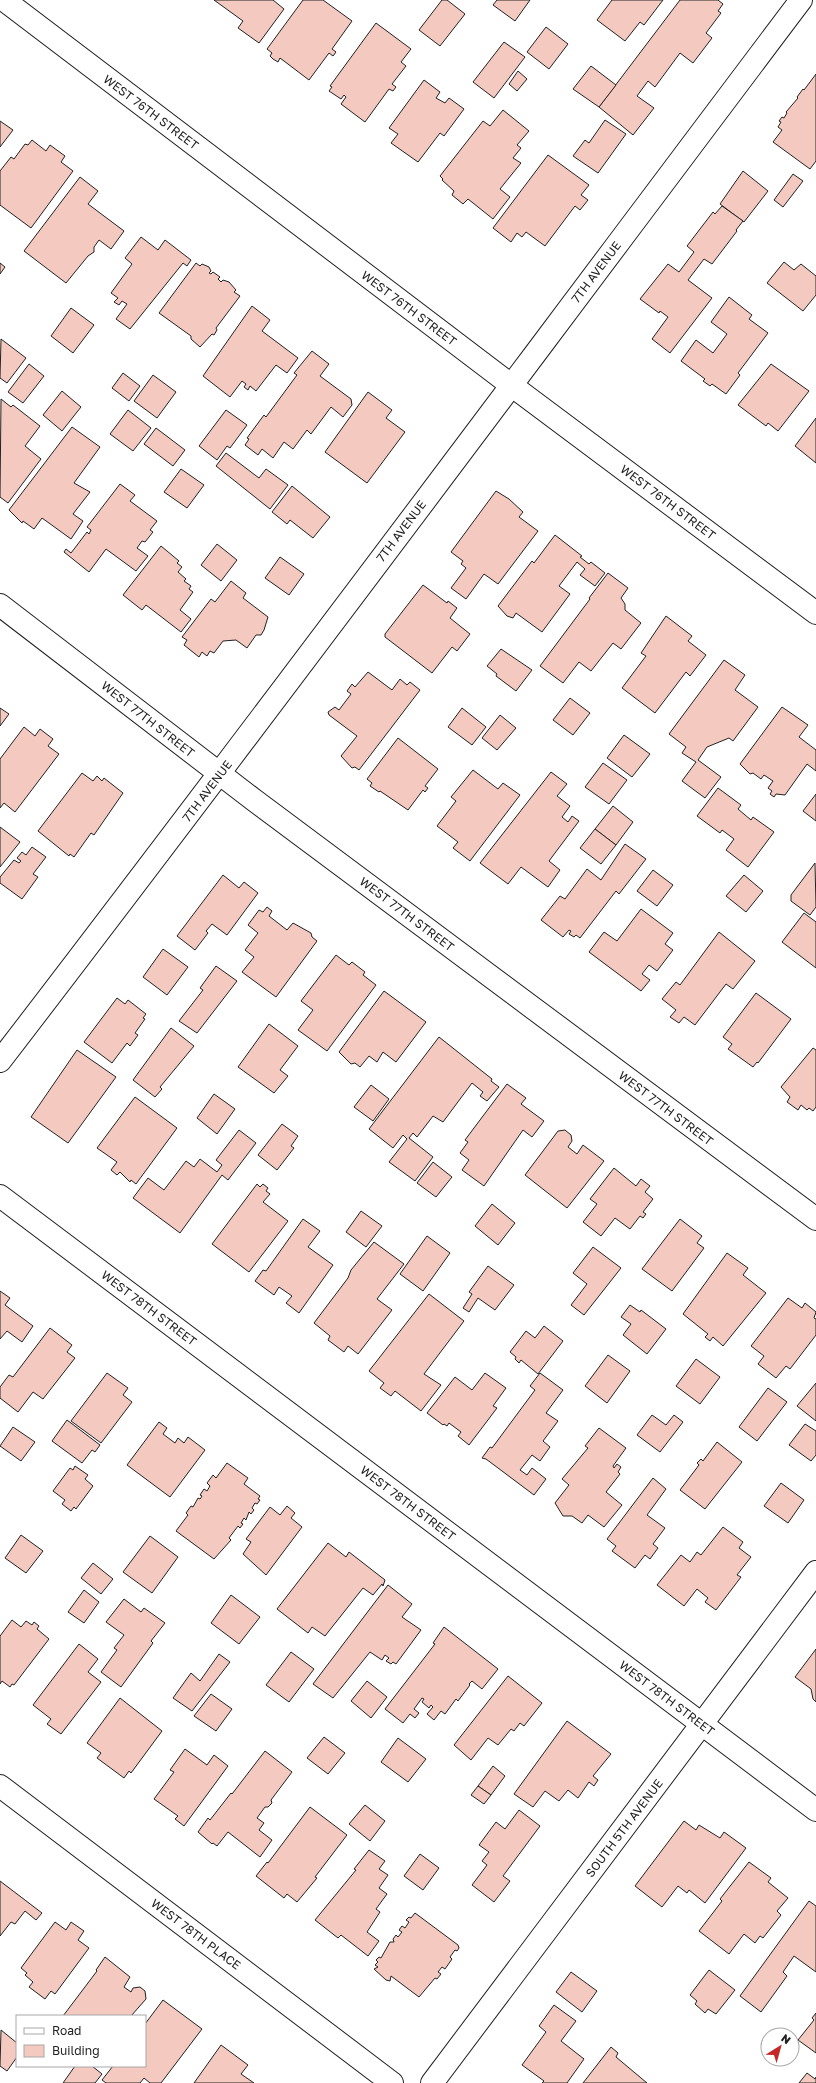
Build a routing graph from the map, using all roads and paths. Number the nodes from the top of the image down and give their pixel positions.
1 (4, 0) edge
2 (801, 0) edge
3 (511, 385) junction
4 (0, 605) edge
5 (816, 613) edge
6 (220, 774) junction
7 (0, 1061) edge
8 (0, 1196) edge
9 (816, 1219) edge
10 (816, 1572) edge
11 (702, 1724) junction
12 (0, 1786) edge
13 (816, 1810) edge
14 (392, 2083) edge
15 (432, 2083) edge

1 - 3 street, WEST 76TH STREET
2 - 3 street, 7TH AVENUE
3 - 5 street, WEST 76TH STREET
3 - 6 street, 7TH AVENUE
4 - 6 street, WEST 77TH STREET
6 - 7 street, 7TH AVENUE
6 - 9 street, WEST 77TH STREET
8 - 11 street, WEST 78TH STREET
10 - 11 street, SOUTH 5TH AVENUE
11 - 13 street, WEST 78TH STREET
11 - 15 street, SOUTH 5TH AVENUE
12 - 14 street, WEST 78TH PLACE

